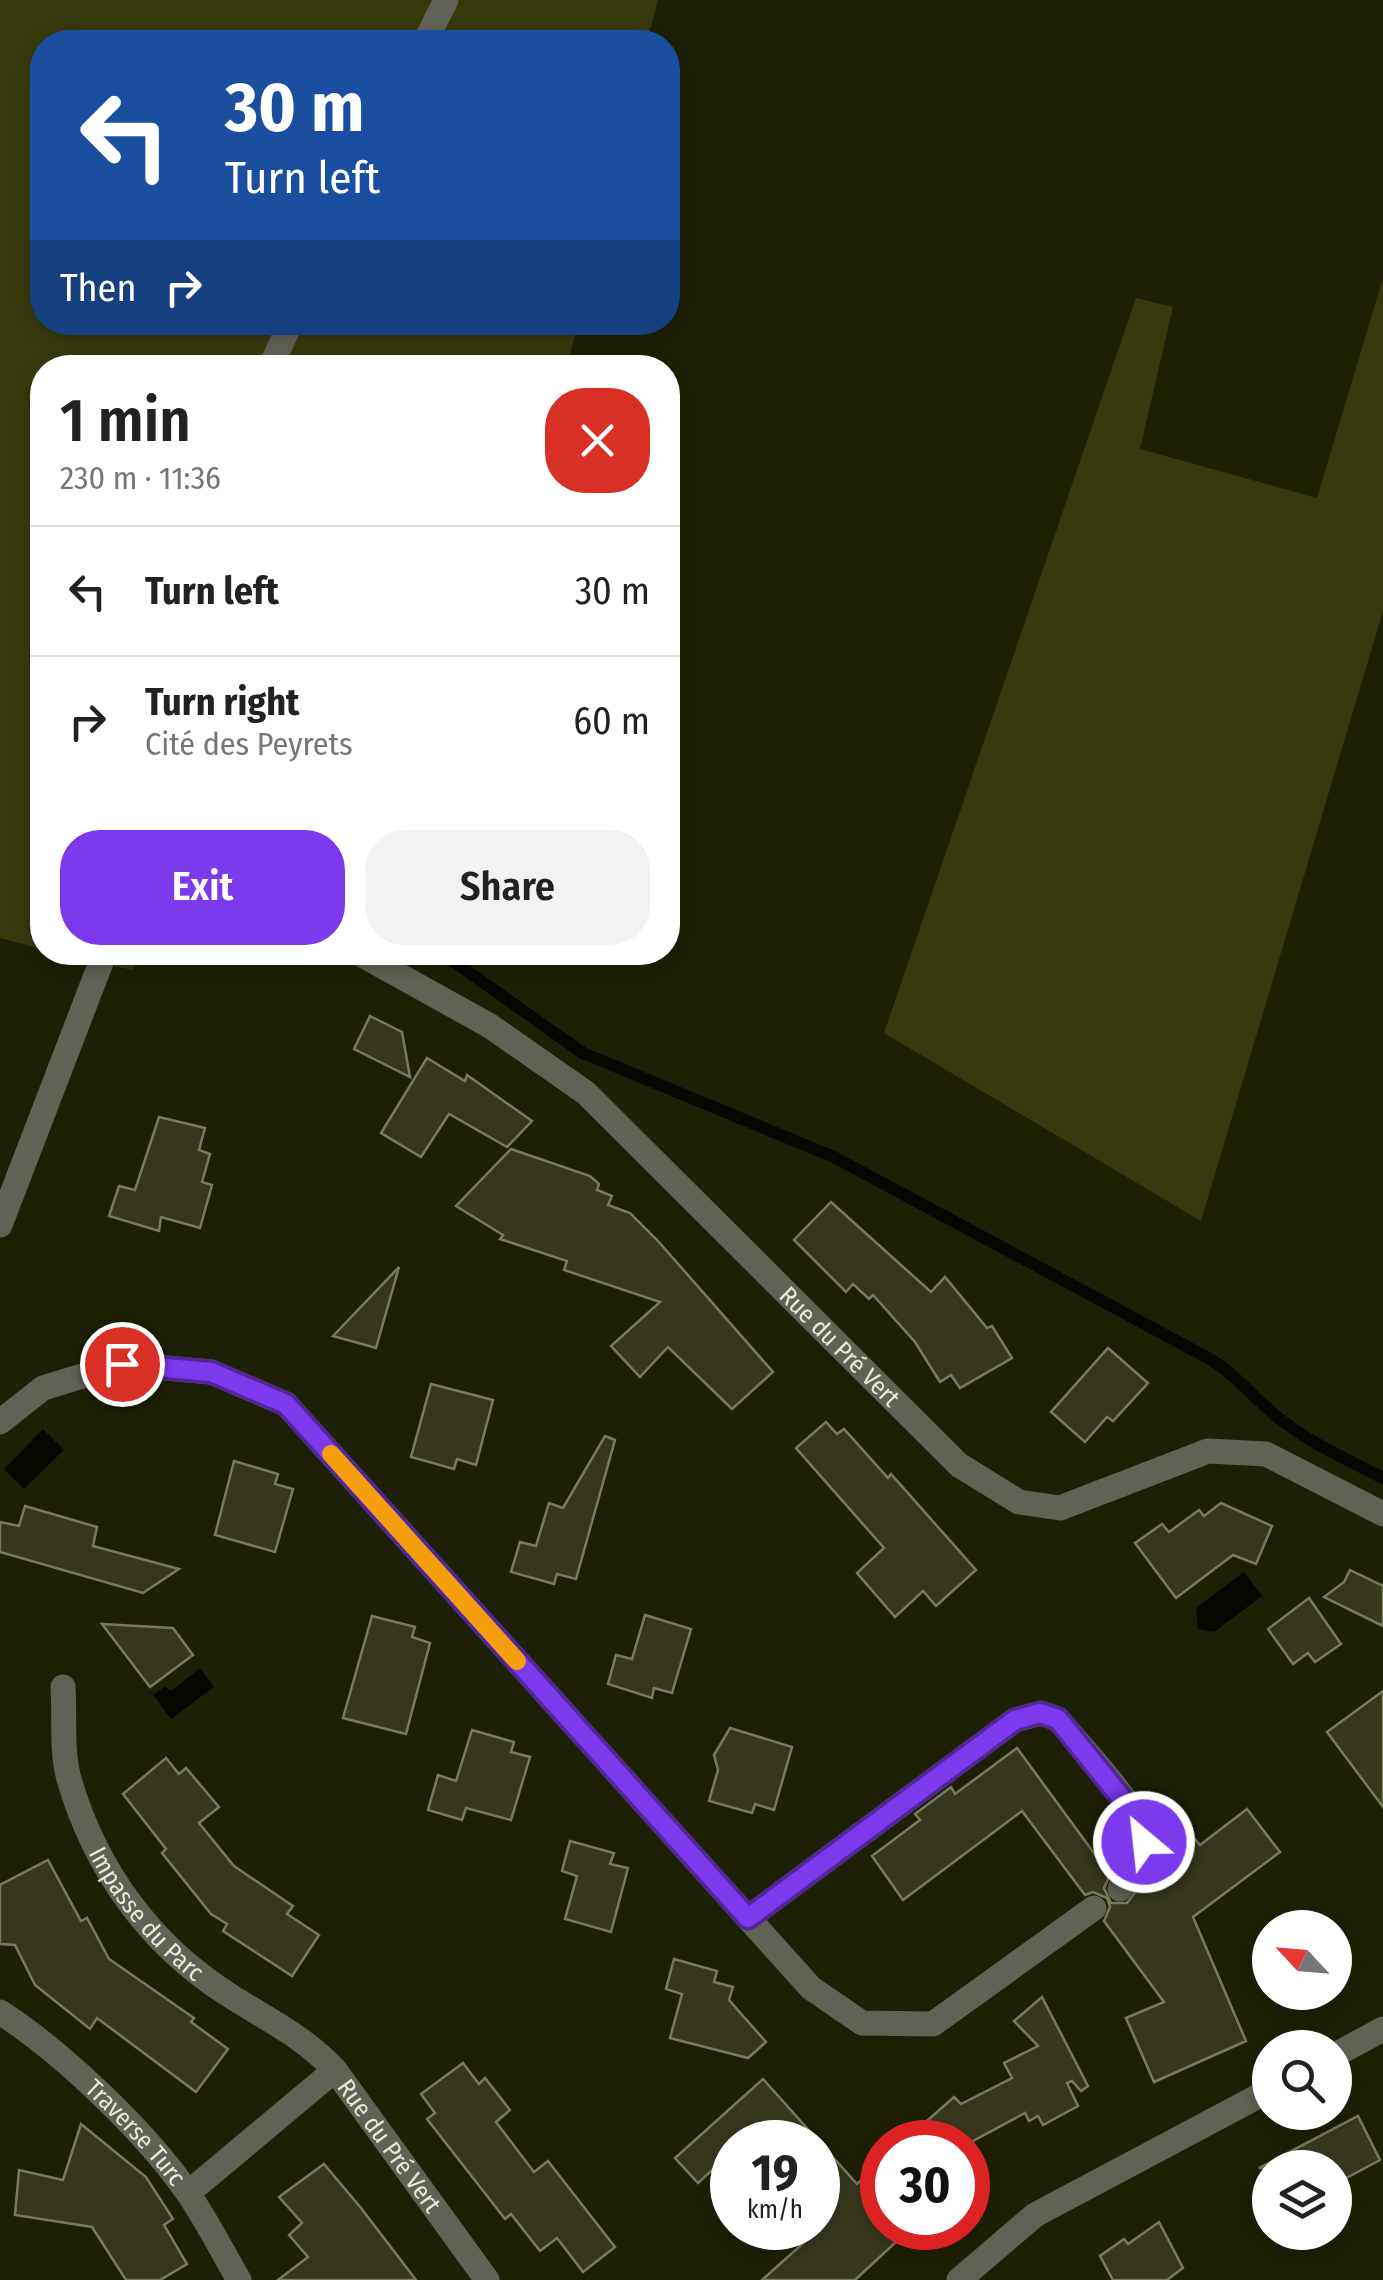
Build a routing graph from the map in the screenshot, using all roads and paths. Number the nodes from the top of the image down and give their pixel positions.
1 (446, 0) edge
2 (431, 30) edge
3 (100, 965) edge
4 (380, 965) edge
5 (0, 1226) edge
6 (0, 1422) edge
7 (1383, 1514) edge
8 (63, 1687) dead end
9 (1120, 1888) dead end
10 (1094, 1908) dead end
11 (748, 1918) junction
12 (0, 2012) edge
13 (1383, 2030) edge
14 (1352, 2046) edge
15 (334, 2070) junction
16 (1252, 2100) edge
17 (188, 2193) junction
18 (238, 2280) edge
19 (487, 2280) edge
20 (959, 2280) edge

1 - 2 street
3 - 5 street
4 - 7 street, Rue du Pré Vert
6 - 11 street
8 - 15 street, Impasse du Parc
9 - 11 street
10 - 11 street
12 - 17 street, Traverse Turc
13 - 14 street
15 - 17 street, Rue du Pré Vert
15 - 19 street, Rue du Pré Vert
16 - 20 street
17 - 18 street, Traverse Turc

